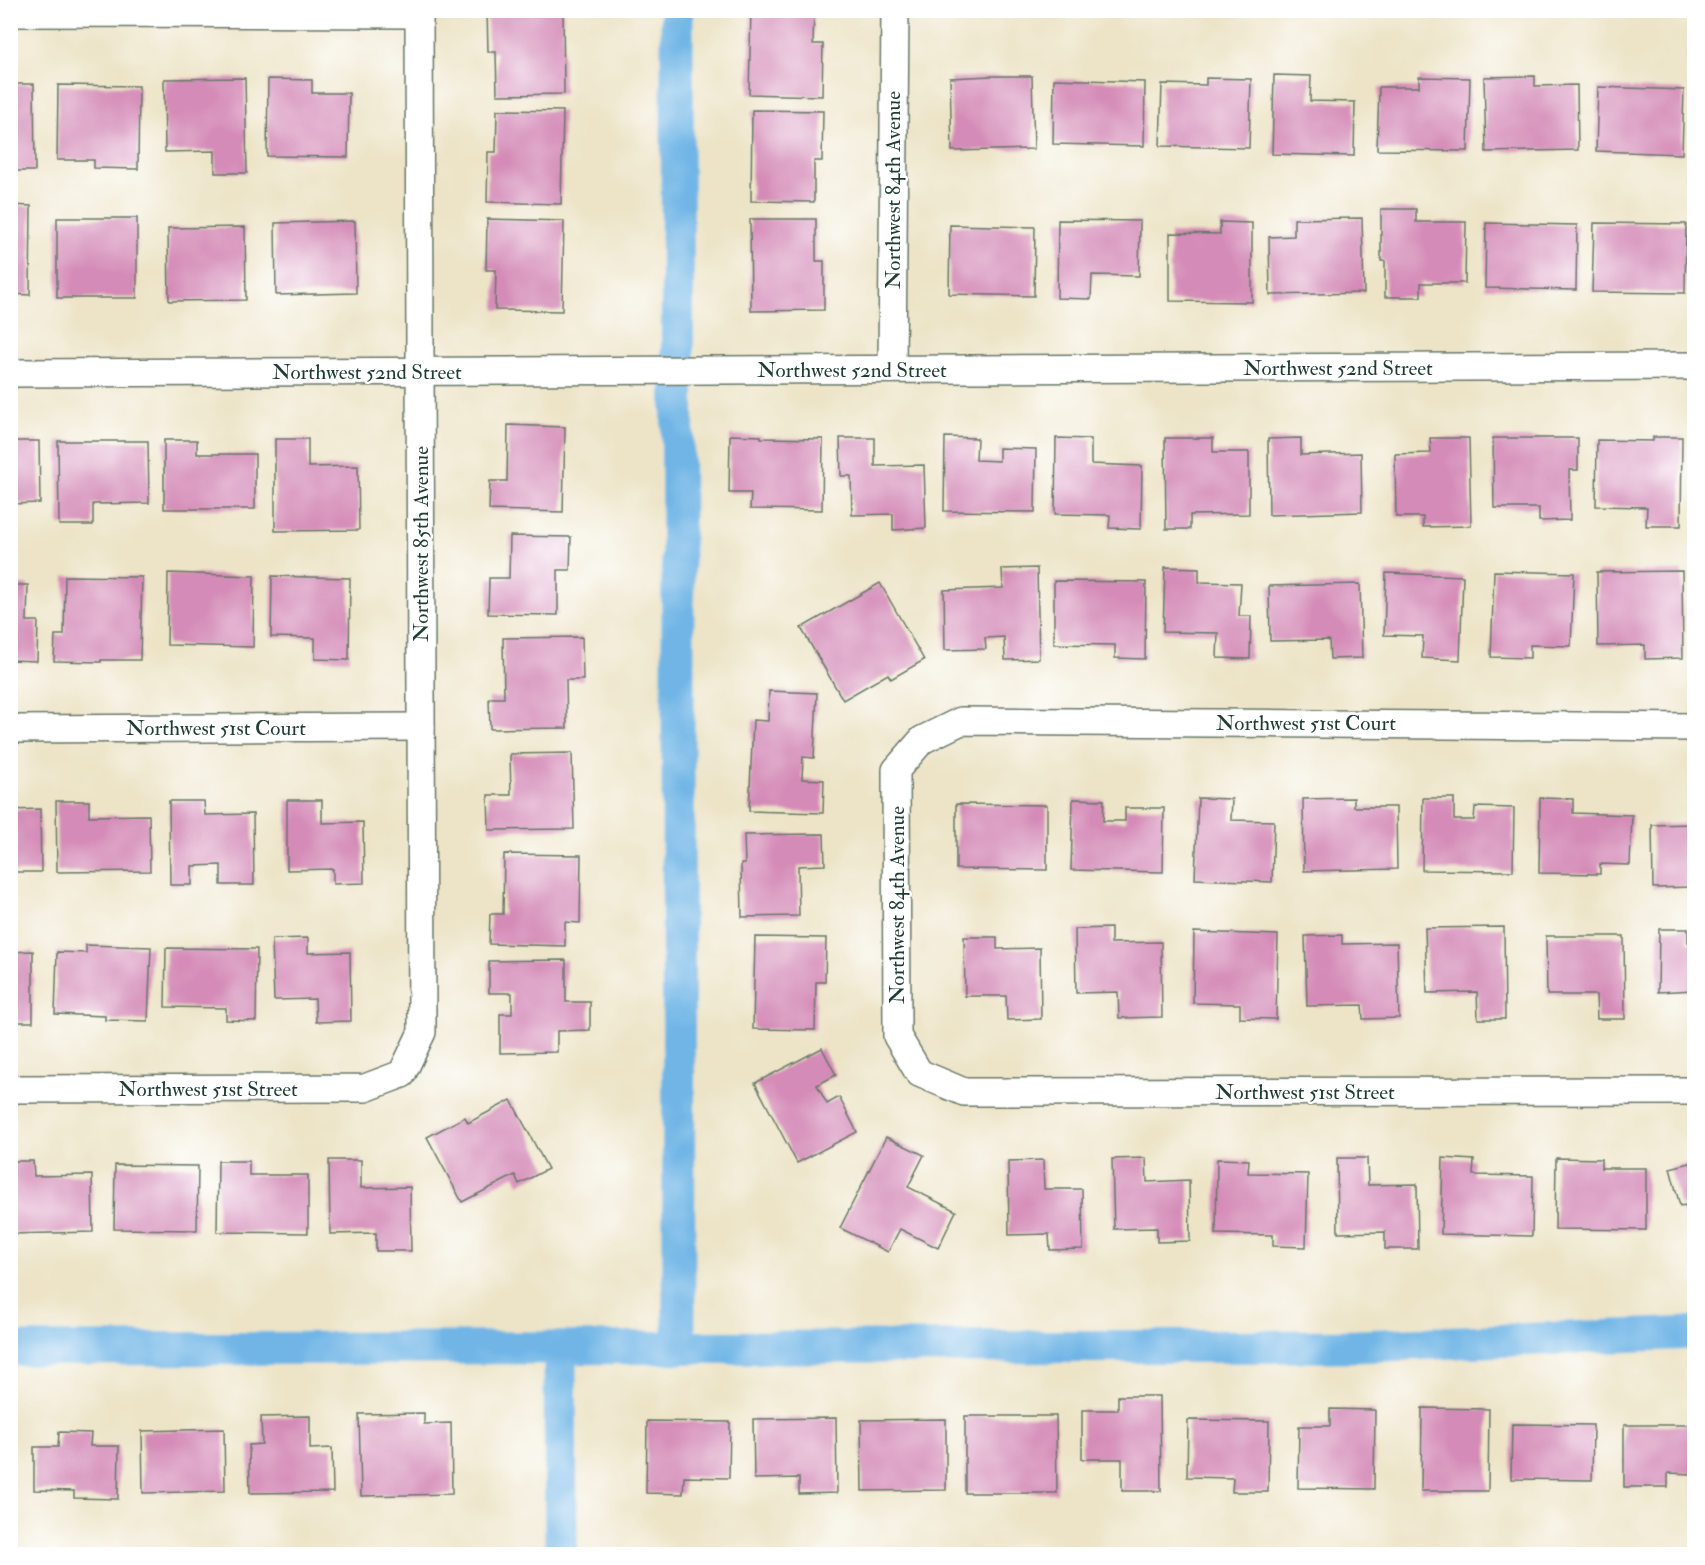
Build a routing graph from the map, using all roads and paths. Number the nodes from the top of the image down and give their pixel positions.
1 (895, 10) edge
2 (419, 12) edge
3 (10, 13) edge
4 (1695, 366) edge
5 (892, 369) junction
6 (422, 372) junction
7 (10, 373) edge
8 (421, 727) junction
9 (1695, 727) edge
10 (10, 729) edge
11 (922, 740) joint
12 (919, 1073) joint
13 (402, 1074) joint
14 (10, 1089) edge
15 (1695, 1091) edge

1 - 5 street, Northwest 84th Avenue
2 - 3 street
2 - 6 street, Northwest 85th Avenue
4 - 5 street, Northwest 52nd Street
5 - 6 street, Northwest 52nd Street
6 - 7 street, Northwest 52nd Street
6 - 8 street, Northwest 85th Avenue
8 - 10 street, Northwest 51st Court
8 - 13 street, Northwest 85th Avenue
9 - 11 street, Northwest 51st Court
11 - 12 street, Northwest 84th Avenue
12 - 15 street, Northwest 51st Street
13 - 14 street, Northwest 51st Street

